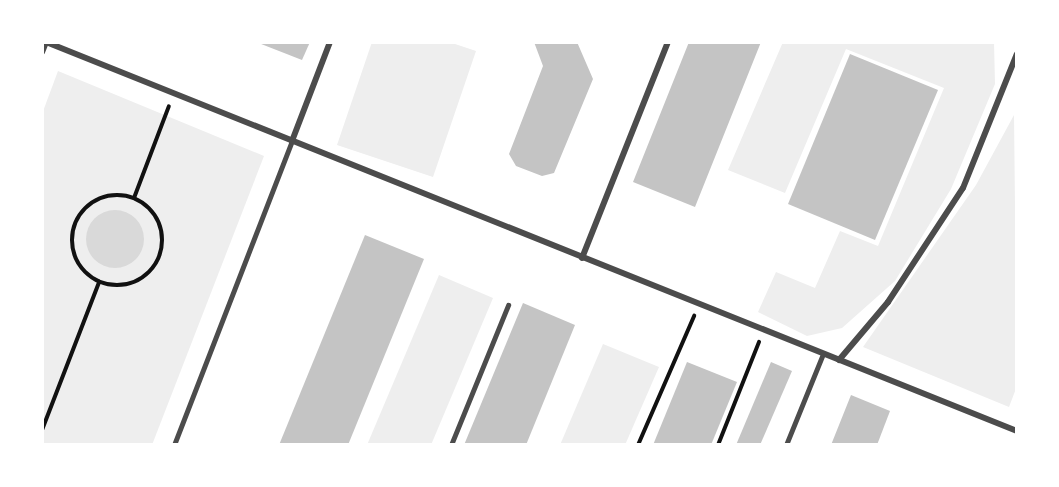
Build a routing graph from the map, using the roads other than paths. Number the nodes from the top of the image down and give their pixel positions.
1 (46, 42) edge
2 (330, 42) edge
3 (668, 42) edge
4 (42, 52) edge
5 (1017, 54) edge
6 (292, 141) junction
7 (582, 258) junction
8 (508, 305) dead end
9 (823, 354) junction
10 (838, 360) junction
11 (1017, 431) edge
12 (174, 445) edge
13 (451, 445) edge
14 (786, 445) edge

1 - 4 lane
1 - 6 street
2 - 6 street
3 - 7 street
5 - 10 street
6 - 7 street
6 - 12 lane
7 - 9 street
8 - 13 lane
9 - 10 street
9 - 14 lane
10 - 11 street

